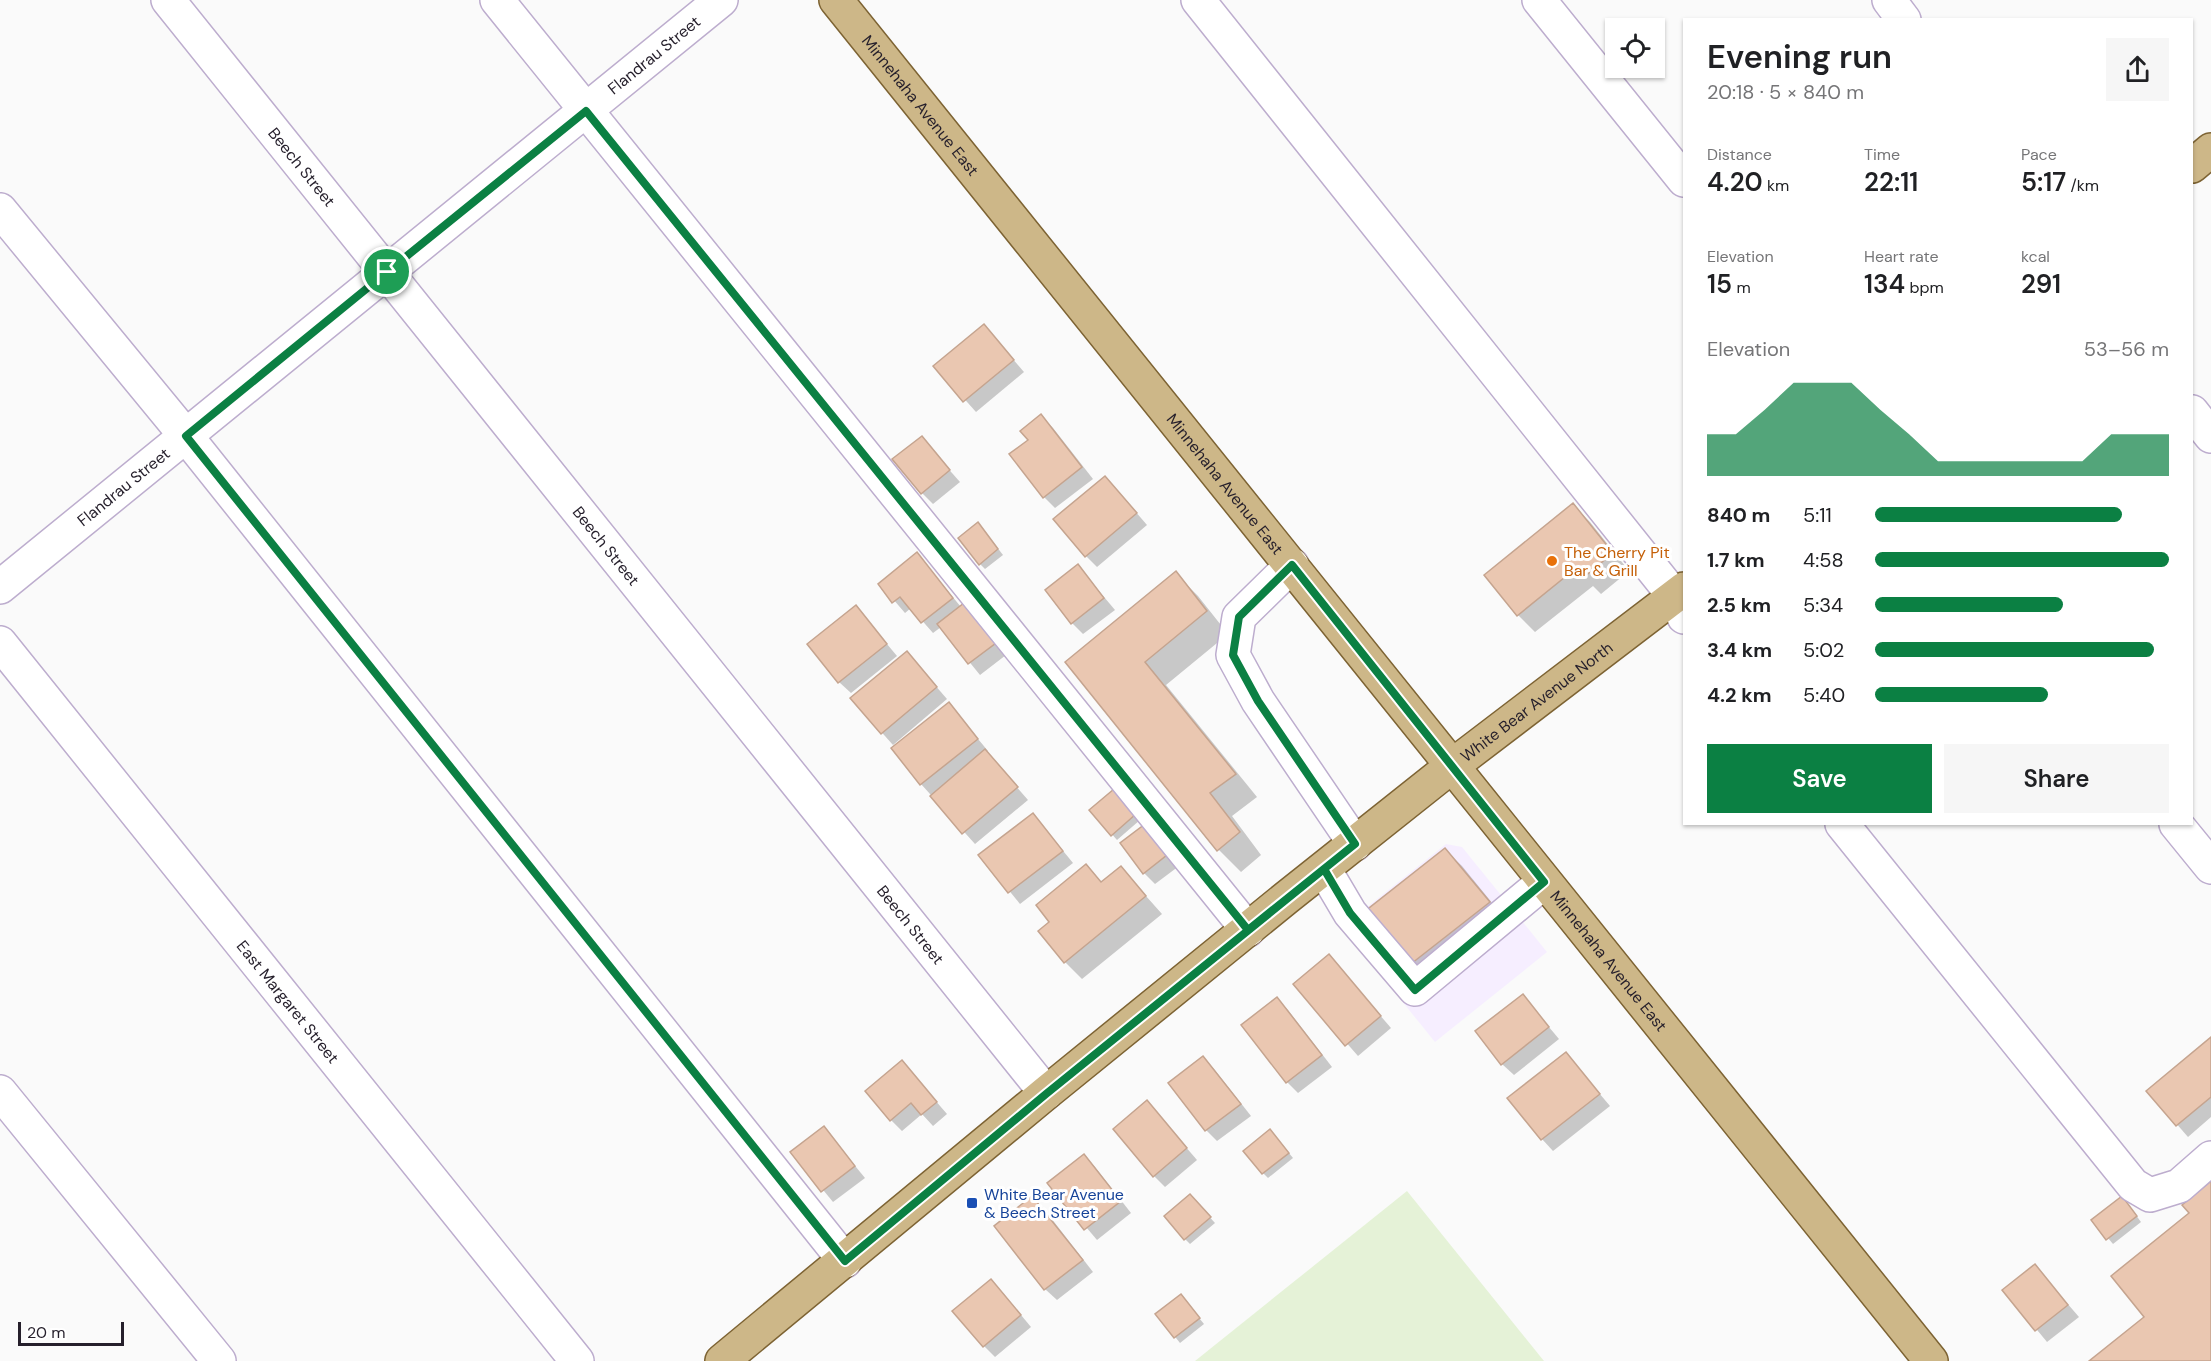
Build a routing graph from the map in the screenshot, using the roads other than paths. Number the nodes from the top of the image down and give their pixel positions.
1 (168, 0) edge
2 (497, 0) edge
3 (721, 0) edge
4 (836, 0) edge
5 (1198, 0) edge
6 (1539, 0) edge
7 (1889, 0) edge
8 (1903, 18) edge
9 (586, 111) junction
10 (2211, 150) edge
11 (2193, 165) edge
12 (1683, 179) edge
13 (0, 210) edge
14 (387, 272) junction
15 (2193, 413) edge
16 (186, 436) junction
17 (2211, 436) edge
18 (1292, 565) junction
19 (0, 587) edge
20 (1681, 601) edge
21 (0, 643) edge
22 (1452, 766) junction
23 (1843, 825) edge
24 (2177, 825) edge
25 (1355, 844) junction
26 (2211, 867) edge
27 (1324, 869) junction
28 (1544, 882) junction
29 (1248, 930) junction
30 (0, 1092) edge
31 (1046, 1094) junction
32 (2211, 1158) edge
33 (845, 1261) junction
34 (219, 1361) edge
35 (577, 1361) edge
36 (722, 1361) edge
37 (1931, 1361) edge

1 - 14 street, Beech Street
2 - 9 street
3 - 9 street, Flandrau Street
4 - 18 main road, Minnehaha Avenue East
5 - 20 street
6 - 12 street
7 - 8 street
9 - 14 street, Flandrau Street
9 - 29 street
10 - 11 main road
13 - 16 street
14 - 16 street, Flandrau Street
14 - 31 street, Beech Street
15 - 17 street
16 - 19 street, Flandrau Street
16 - 33 street
18 - 22 main road, Minnehaha Avenue East
18 - 25 street
20 - 22 main road, White Bear Avenue North
21 - 35 street, East Margaret Street
22 - 25 main road, White Bear Avenue North
22 - 28 main road, Minnehaha Avenue East
23 - 32 street
24 - 26 street
25 - 27 main road, White Bear Avenue North
27 - 28 street
27 - 29 main road, White Bear Avenue North
28 - 37 main road, Minnehaha Avenue East
29 - 31 main road, White Bear Avenue North
30 - 34 street
31 - 33 main road, White Bear Avenue North
33 - 36 main road, White Bear Avenue North

